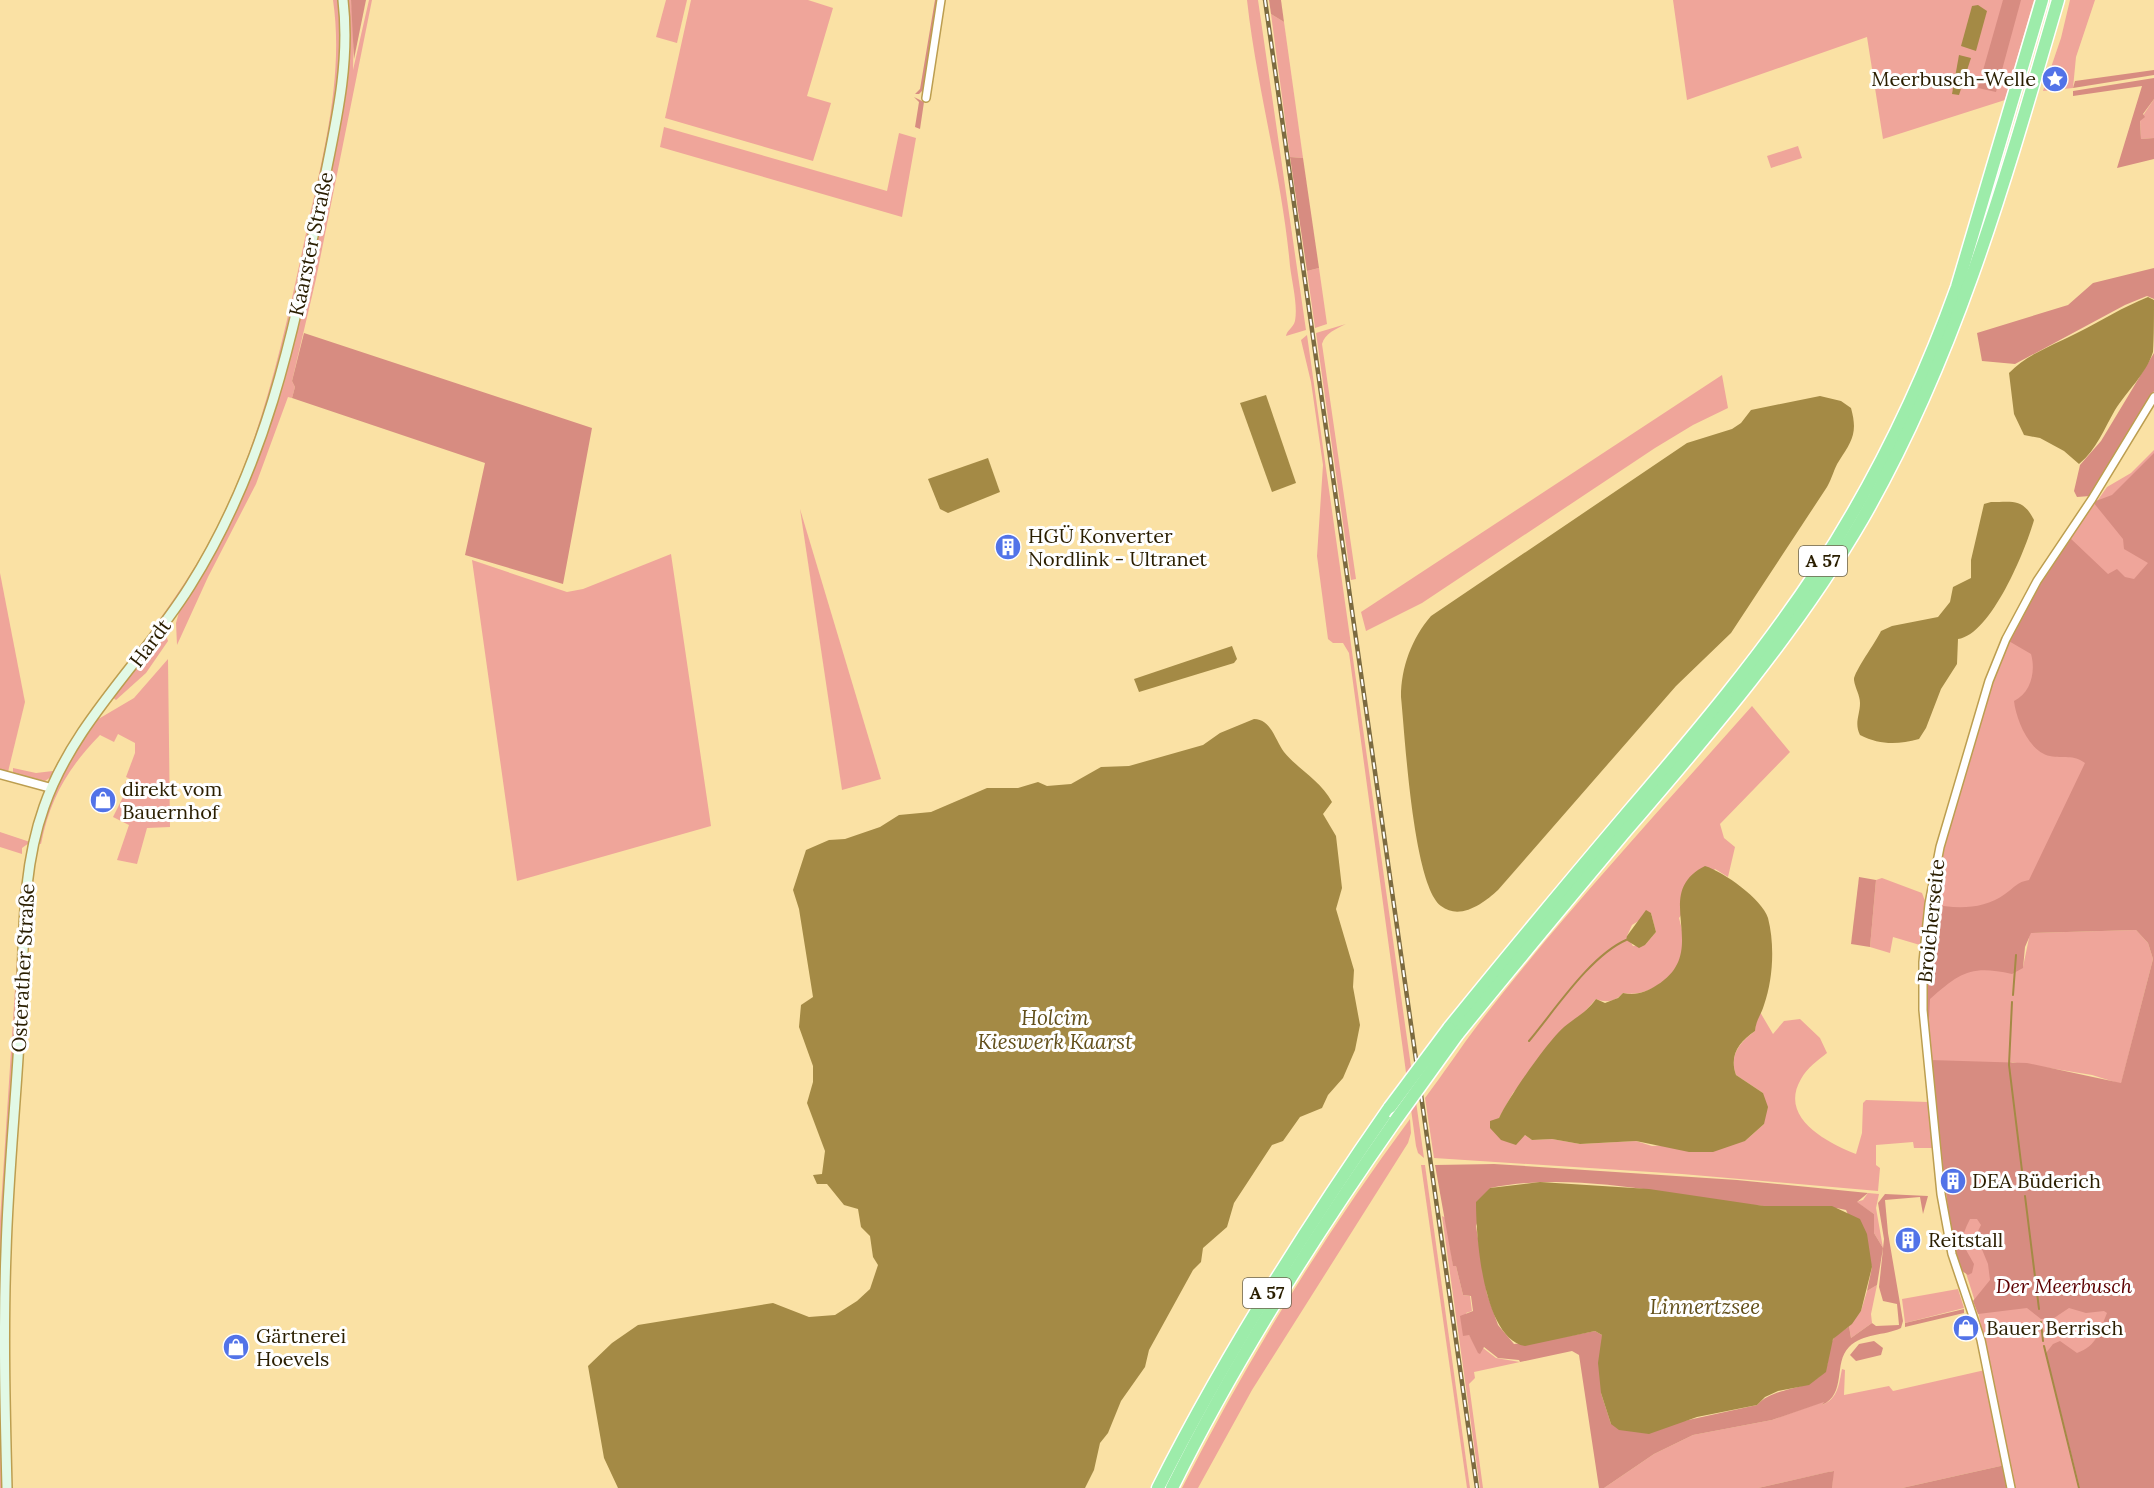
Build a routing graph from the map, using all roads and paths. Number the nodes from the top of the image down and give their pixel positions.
1 (343, 0) edge
2 (941, 0) edge
3 (2042, 0) edge
4 (2058, 0) edge
5 (926, 98) dead end
6 (2154, 397) edge
7 (240, 494) joint
8 (0, 774) edge
9 (51, 788) junction
10 (33, 844) joint
11 (1453, 1032) junction
12 (7, 1488) edge
13 (1158, 1488) edge
14 (1172, 1488) edge
15 (2011, 1488) edge

1 - 7 main road, Kaarster Straße
2 - 5 street
3 - 11 highway, A 57
4 - 11 highway, A 57
6 - 15 street, Broicherseite
7 - 9 main road, Hardt
8 - 9 street
9 - 10 main road, Hardt
10 - 12 main road, Osterather Straße
11 - 13 highway, A 57, bridge
11 - 14 highway, A 57, bridge

